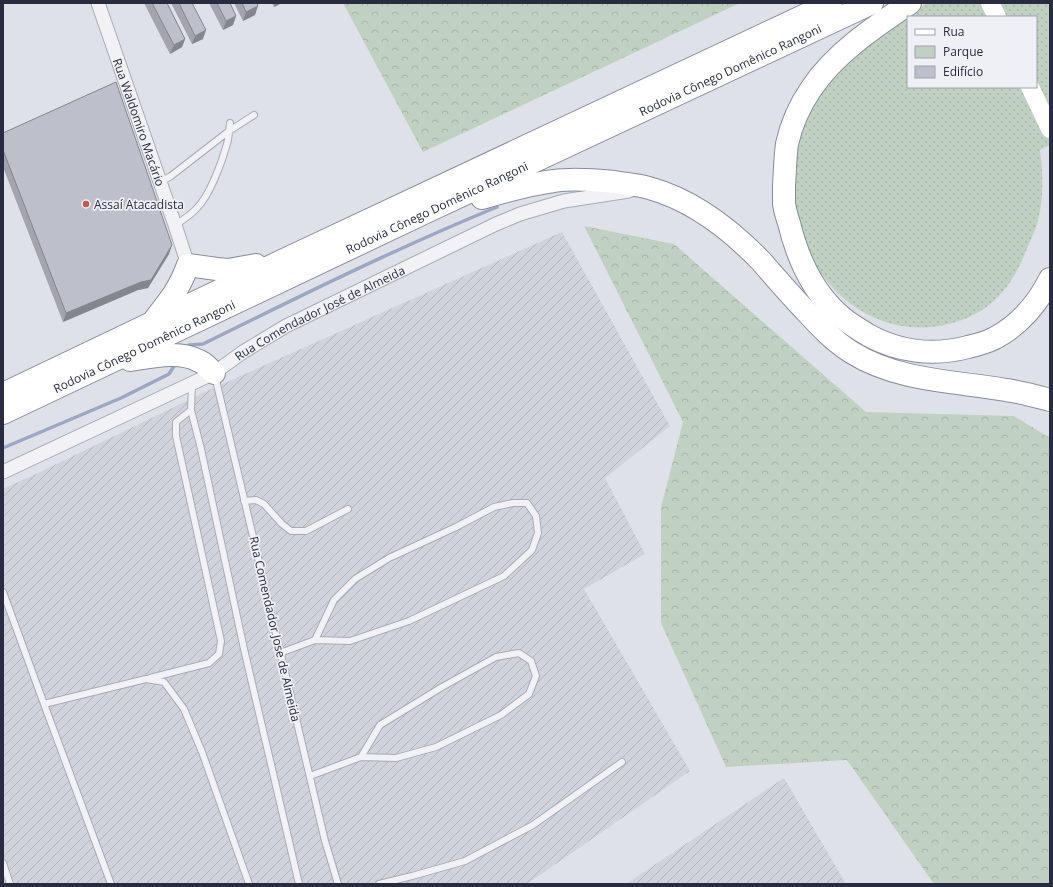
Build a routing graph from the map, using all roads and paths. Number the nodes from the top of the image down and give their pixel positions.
1 (98, 3) edge
2 (831, 3) edge
3 (872, 3) edge
4 (910, 3) edge
5 (990, 3) edge
6 (996, 16) edge
7 (1030, 88) edge
8 (254, 115) dead end
9 (230, 123) dead end
10 (1050, 129) edge
11 (229, 130) junction
12 (160, 182) junction
13 (649, 188) junction
14 (426, 212) junction
15 (175, 225) junction
16 (286, 259) junction
17 (188, 265) junction
18 (1050, 279) edge
19 (150, 324) junction
20 (109, 363) junction
21 (214, 373) junction
22 (192, 383) junction
23 (3, 394) edge
24 (1050, 400) edge
25 (191, 410) junction
26 (3, 414) edge
27 (3, 472) edge
28 (244, 501) junction
29 (348, 509) dead end
30 (3, 592) edge
31 (315, 640) junction
32 (280, 653) junction
33 (146, 679) junction
34 (44, 704) junction
35 (361, 757) junction
36 (622, 762) dead end
37 (310, 776) junction
38 (3, 863) edge
39 (10, 884) edge
40 (111, 884) edge
41 (249, 884) edge
42 (299, 884) edge
43 (338, 884) edge
44 (379, 884) edge

1 - 12 street, Rua Waldomiro Macário
2 - 16 highway, Rodovia Cônego Domênico Rangoni
3 - 14 highway, Rodovia Cônego Domênico Rangoni
4 - 18 highway
5 - 6 main road
7 - 10 main road
8 - 11 lane
9 - 11 lane
11 - 12 lane
11 - 15 lane
12 - 15 street, Rua Waldomiro Macário
13 - 14 highway
13 - 21 street, Rua Comendador José de Almeida
13 - 24 highway
14 - 20 highway, Rodovia Cônego Domênico Rangoni
15 - 17 street, Rua Waldomiro Macário
16 - 17 highway
16 - 19 highway, Rodovia Cônego Domênico Rangoni
17 - 19 highway
19 - 23 highway, Rodovia Cônego Domênico Rangoni
20 - 21 highway
20 - 26 highway, Rodovia Cônego Domênico Rangoni
21 - 22 street, Rua Comendador José de Almeida
21 - 28 lane, Rua Comendador Jose de Almeida
22 - 25 lane
22 - 27 street, Rua Comendador José de Almeida
25 - 33 lane
25 - 42 lane
28 - 29 lane
28 - 32 lane, Rua Comendador Jose de Almeida
30 - 34 lane
31 - 31 lane
31 - 32 lane
32 - 37 lane, Rua Comendador Jose de Almeida
33 - 34 lane
33 - 41 lane
34 - 40 lane
35 - 35 lane
35 - 37 lane
36 - 44 lane
37 - 43 lane, Rua Comendador Jose de Almeida
38 - 39 lane

